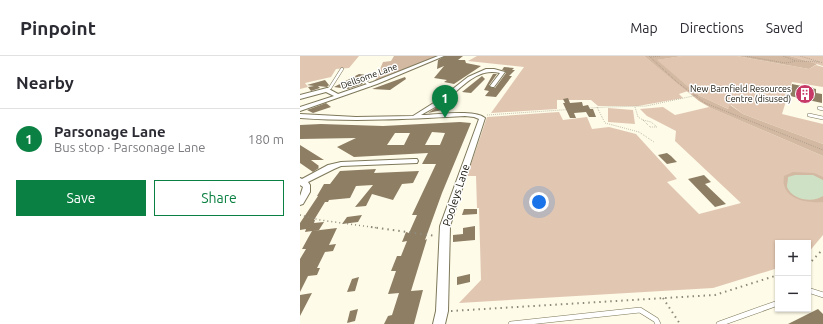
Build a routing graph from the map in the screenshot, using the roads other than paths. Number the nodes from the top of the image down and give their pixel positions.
1 (442, 56) edge
2 (342, 69) dead end
3 (363, 80) dead end
4 (370, 85) junction
5 (492, 86) dead end
6 (327, 90) junction
7 (338, 96) junction
8 (300, 97) edge
9 (300, 109) edge
10 (809, 115) dead end
11 (300, 116) edge
12 (415, 117) junction
13 (823, 118) edge
14 (414, 161) dead end
15 (301, 182) edge
16 (300, 202) edge
17 (811, 291) edge
18 (823, 295) edge
19 (775, 304) edge
20 (439, 324) edge
21 (511, 324) edge
22 (658, 324) edge
23 (719, 324) edge

1 - 4 street, Dellsome Lane
2 - 6 lane
3 - 4 lane
4 - 7 street, Dellsome Lane
5 - 12 street
6 - 7 street
6 - 8 street
7 - 9 street, Dellsome Lane
10 - 13 lane
11 - 12 street
12 - 20 street, Pooleys Lane
14 - 15 street
15 - 16 street
17 - 18 lane
19 - 23 lane
21 - 22 lane

